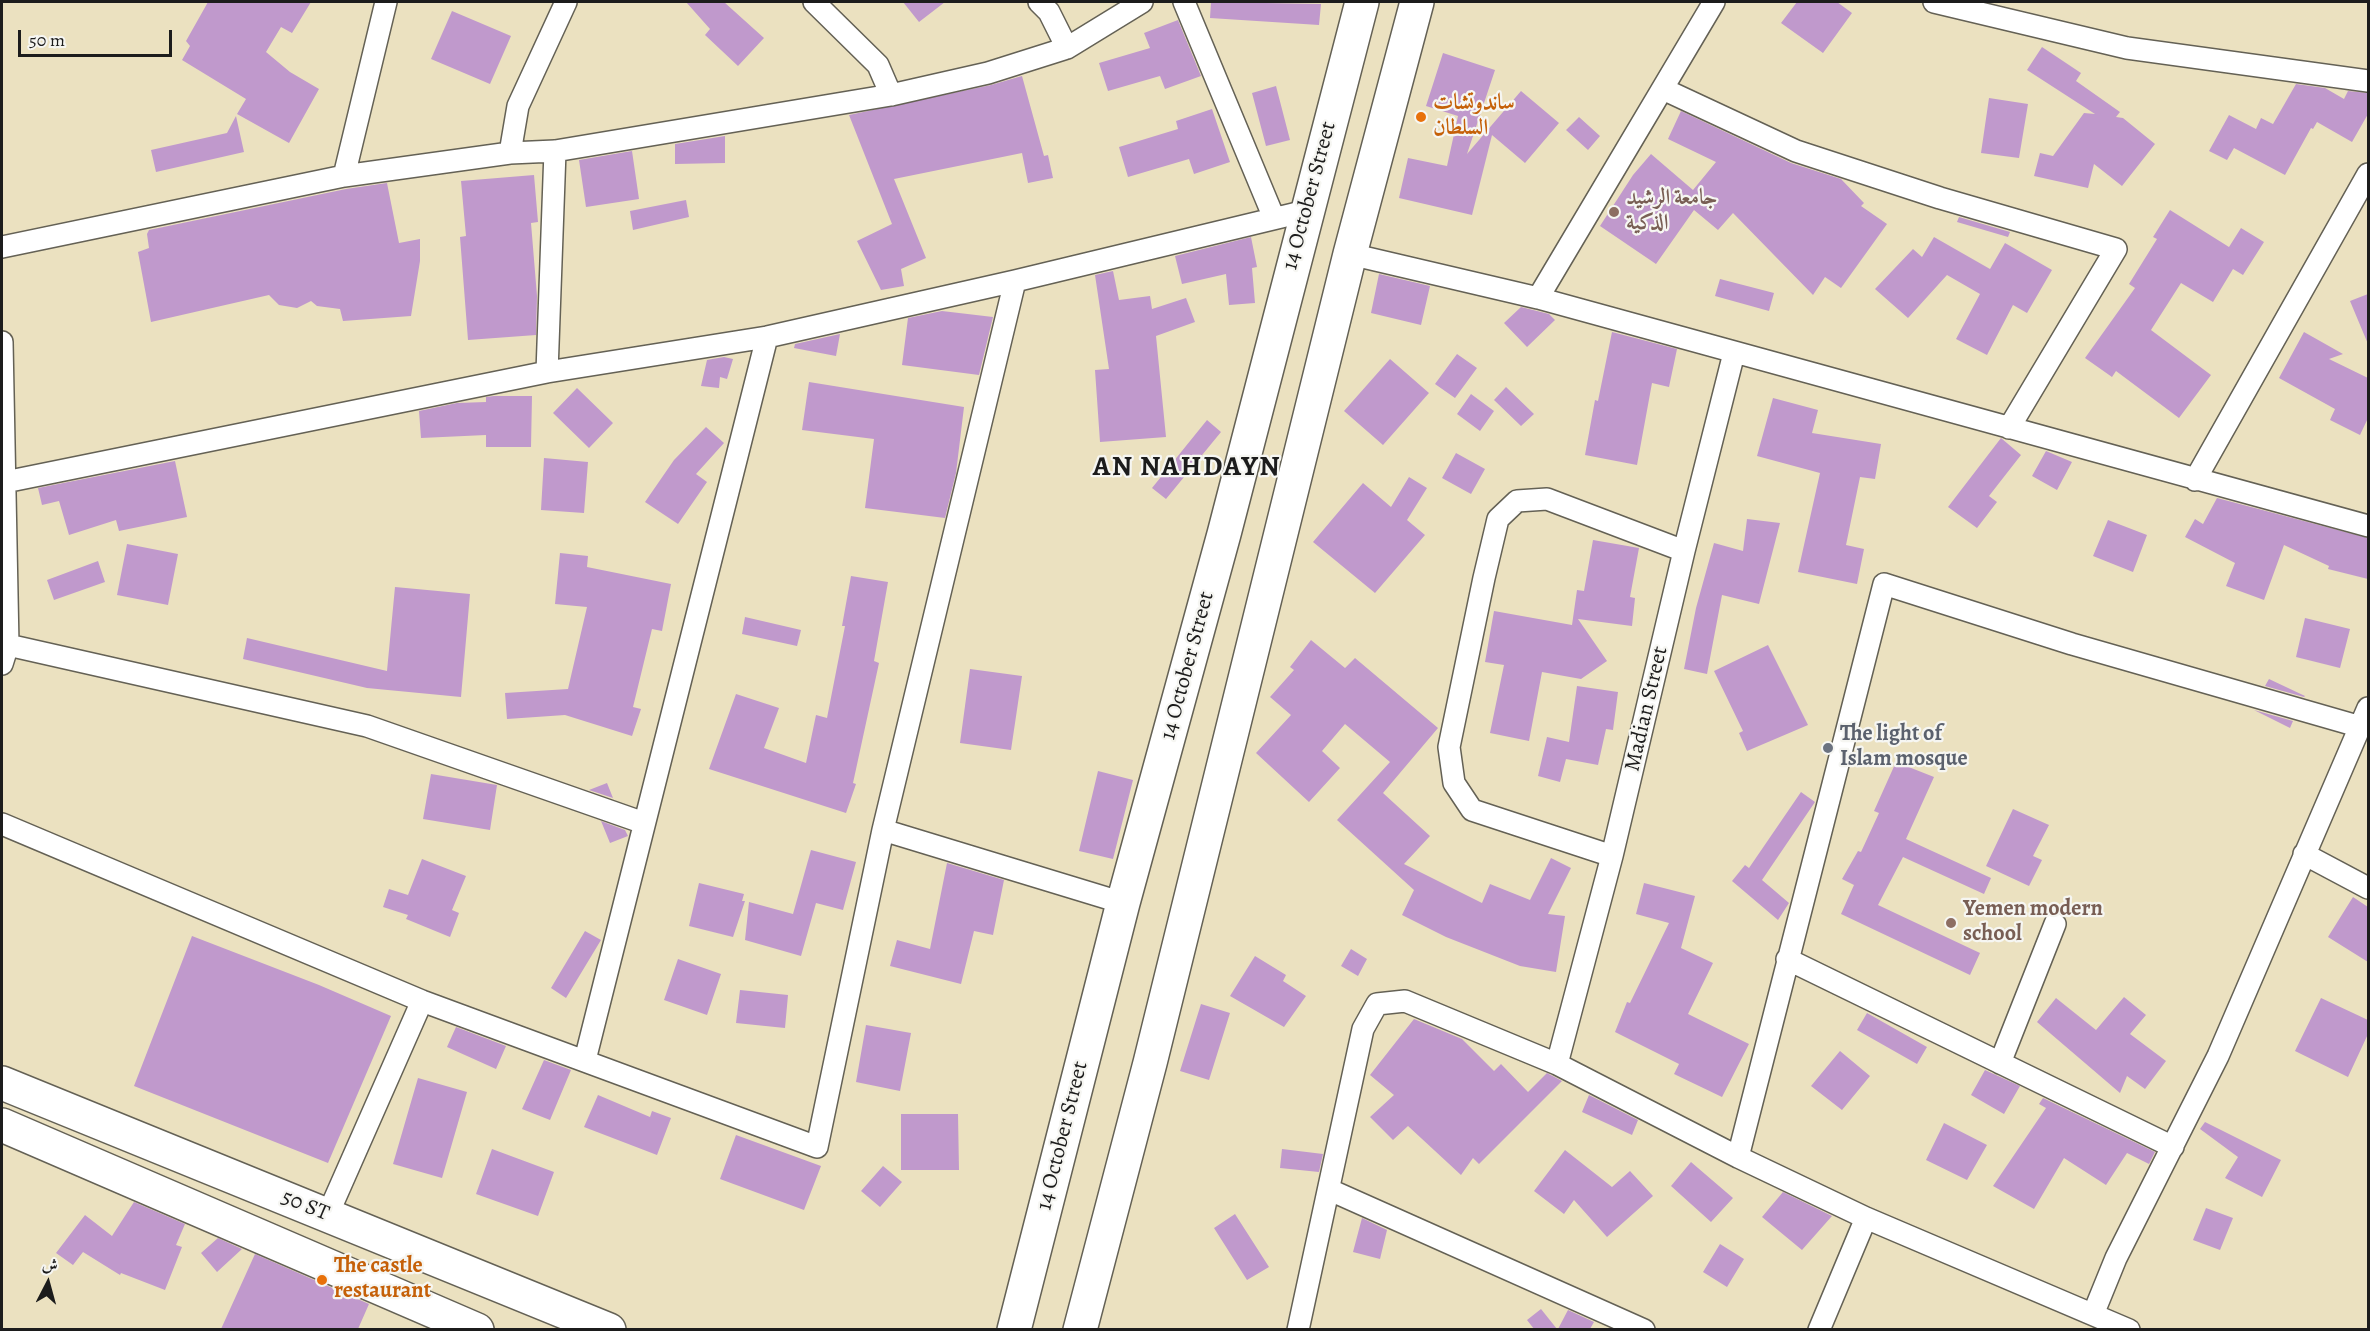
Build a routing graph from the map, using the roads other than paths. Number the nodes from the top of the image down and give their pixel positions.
1 (386, 2) edge
2 (566, 2) edge
3 (814, 2) edge
4 (1039, 2) edge
5 (1142, 2) edge
6 (1184, 2) edge
7 (1417, 2) edge
8 (1714, 2) edge
9 (1934, 2) edge
10 (1360, 3) edge
11 (1066, 48) junction
12 (2368, 81) edge
13 (1663, 89) junction
14 (891, 95) junction
15 (555, 151) junction
16 (510, 153) junction
17 (2368, 174) edge
18 (344, 176) junction
19 (1306, 211) junction
20 (1274, 218) junction
21 (2, 248) edge
22 (1350, 254) junction
23 (1015, 282) junction
24 (1538, 298) junction
25 (767, 337) junction
26 (2, 342) edge
27 (1734, 353) junction
28 (546, 372) junction
29 (2009, 428) junction
30 (2195, 480) junction
31 (5, 482) junction
32 (2368, 526) edge
33 (1684, 551) junction
34 (5, 655) edge
35 (2365, 718) edge
36 (644, 823) junction
37 (2, 824) edge
38 (883, 830) junction
39 (2304, 854) junction
40 (1612, 856) junction
41 (2368, 888) edge
42 (1123, 903) junction
43 (2055, 924) dead end
44 (1787, 959) junction
45 (422, 1001) junction
46 (585, 1060) junction
47 (2000, 1063) junction
48 (1557, 1064) junction
49 (2, 1083) edge
50 (2, 1125) edge
51 (2173, 1147) junction
52 (1738, 1157) junction
53 (1330, 1190) junction
54 (328, 1214) junction
55 (1866, 1218) junction
56 (415, 1252) junction
57 (505, 1287) junction
58 (396, 1294) junction
59 (2094, 1312) junction
60 (477, 1329) edge
61 (484, 1329) edge
62 (609, 1329) edge
63 (1013, 1329) edge
64 (1080, 1329) edge
65 (1298, 1329) edge
66 (1644, 1329) edge
67 (1819, 1329) edge
68 (2129, 1329) edge

1 - 18 street
2 - 16 street
3 - 14 street
4 - 11 street
5 - 11 street
6 - 20 street
7 - 22 main road
8 - 13 street
9 - 12 street
10 - 19 main road, 14 October Street
11 - 14 street
13 - 24 street
13 - 29 street
14 - 15 street
15 - 16 street
15 - 28 street
16 - 18 street
17 - 30 street
18 - 21 street
19 - 20 street
19 - 42 main road, 14 October Street
20 - 23 street
22 - 24 street
22 - 64 main road
23 - 25 street
23 - 38 street
24 - 27 street
25 - 28 street
25 - 36 street
26 - 31 street
27 - 29 street
27 - 33 street, Madian Street
28 - 31 street
29 - 30 street
30 - 32 street
31 - 34 street
33 - 40 street, Madian Street
33 - 40 street
34 - 36 street
35 - 39 street
35 - 44 street
36 - 46 street
37 - 45 street
38 - 42 street
38 - 46 street
39 - 41 street
39 - 51 street
40 - 48 street, Madian Street
42 - 63 main road, 14 October Street
43 - 47 street
44 - 47 street
44 - 52 street
45 - 46 street
45 - 54 street
47 - 51 street
48 - 52 street
48 - 53 street
49 - 54 main road, 50 ST
50 - 58 main road, 50 ST
51 - 59 street
52 - 55 street
53 - 65 street
53 - 66 street
54 - 56 main road, 50 ST
55 - 59 street
55 - 67 street
56 - 57 main road, 50 ST
56 - 58 main road
57 - 61 main road
57 - 62 main road, 50 ST
58 - 60 main road, 50 ST
59 - 68 street

